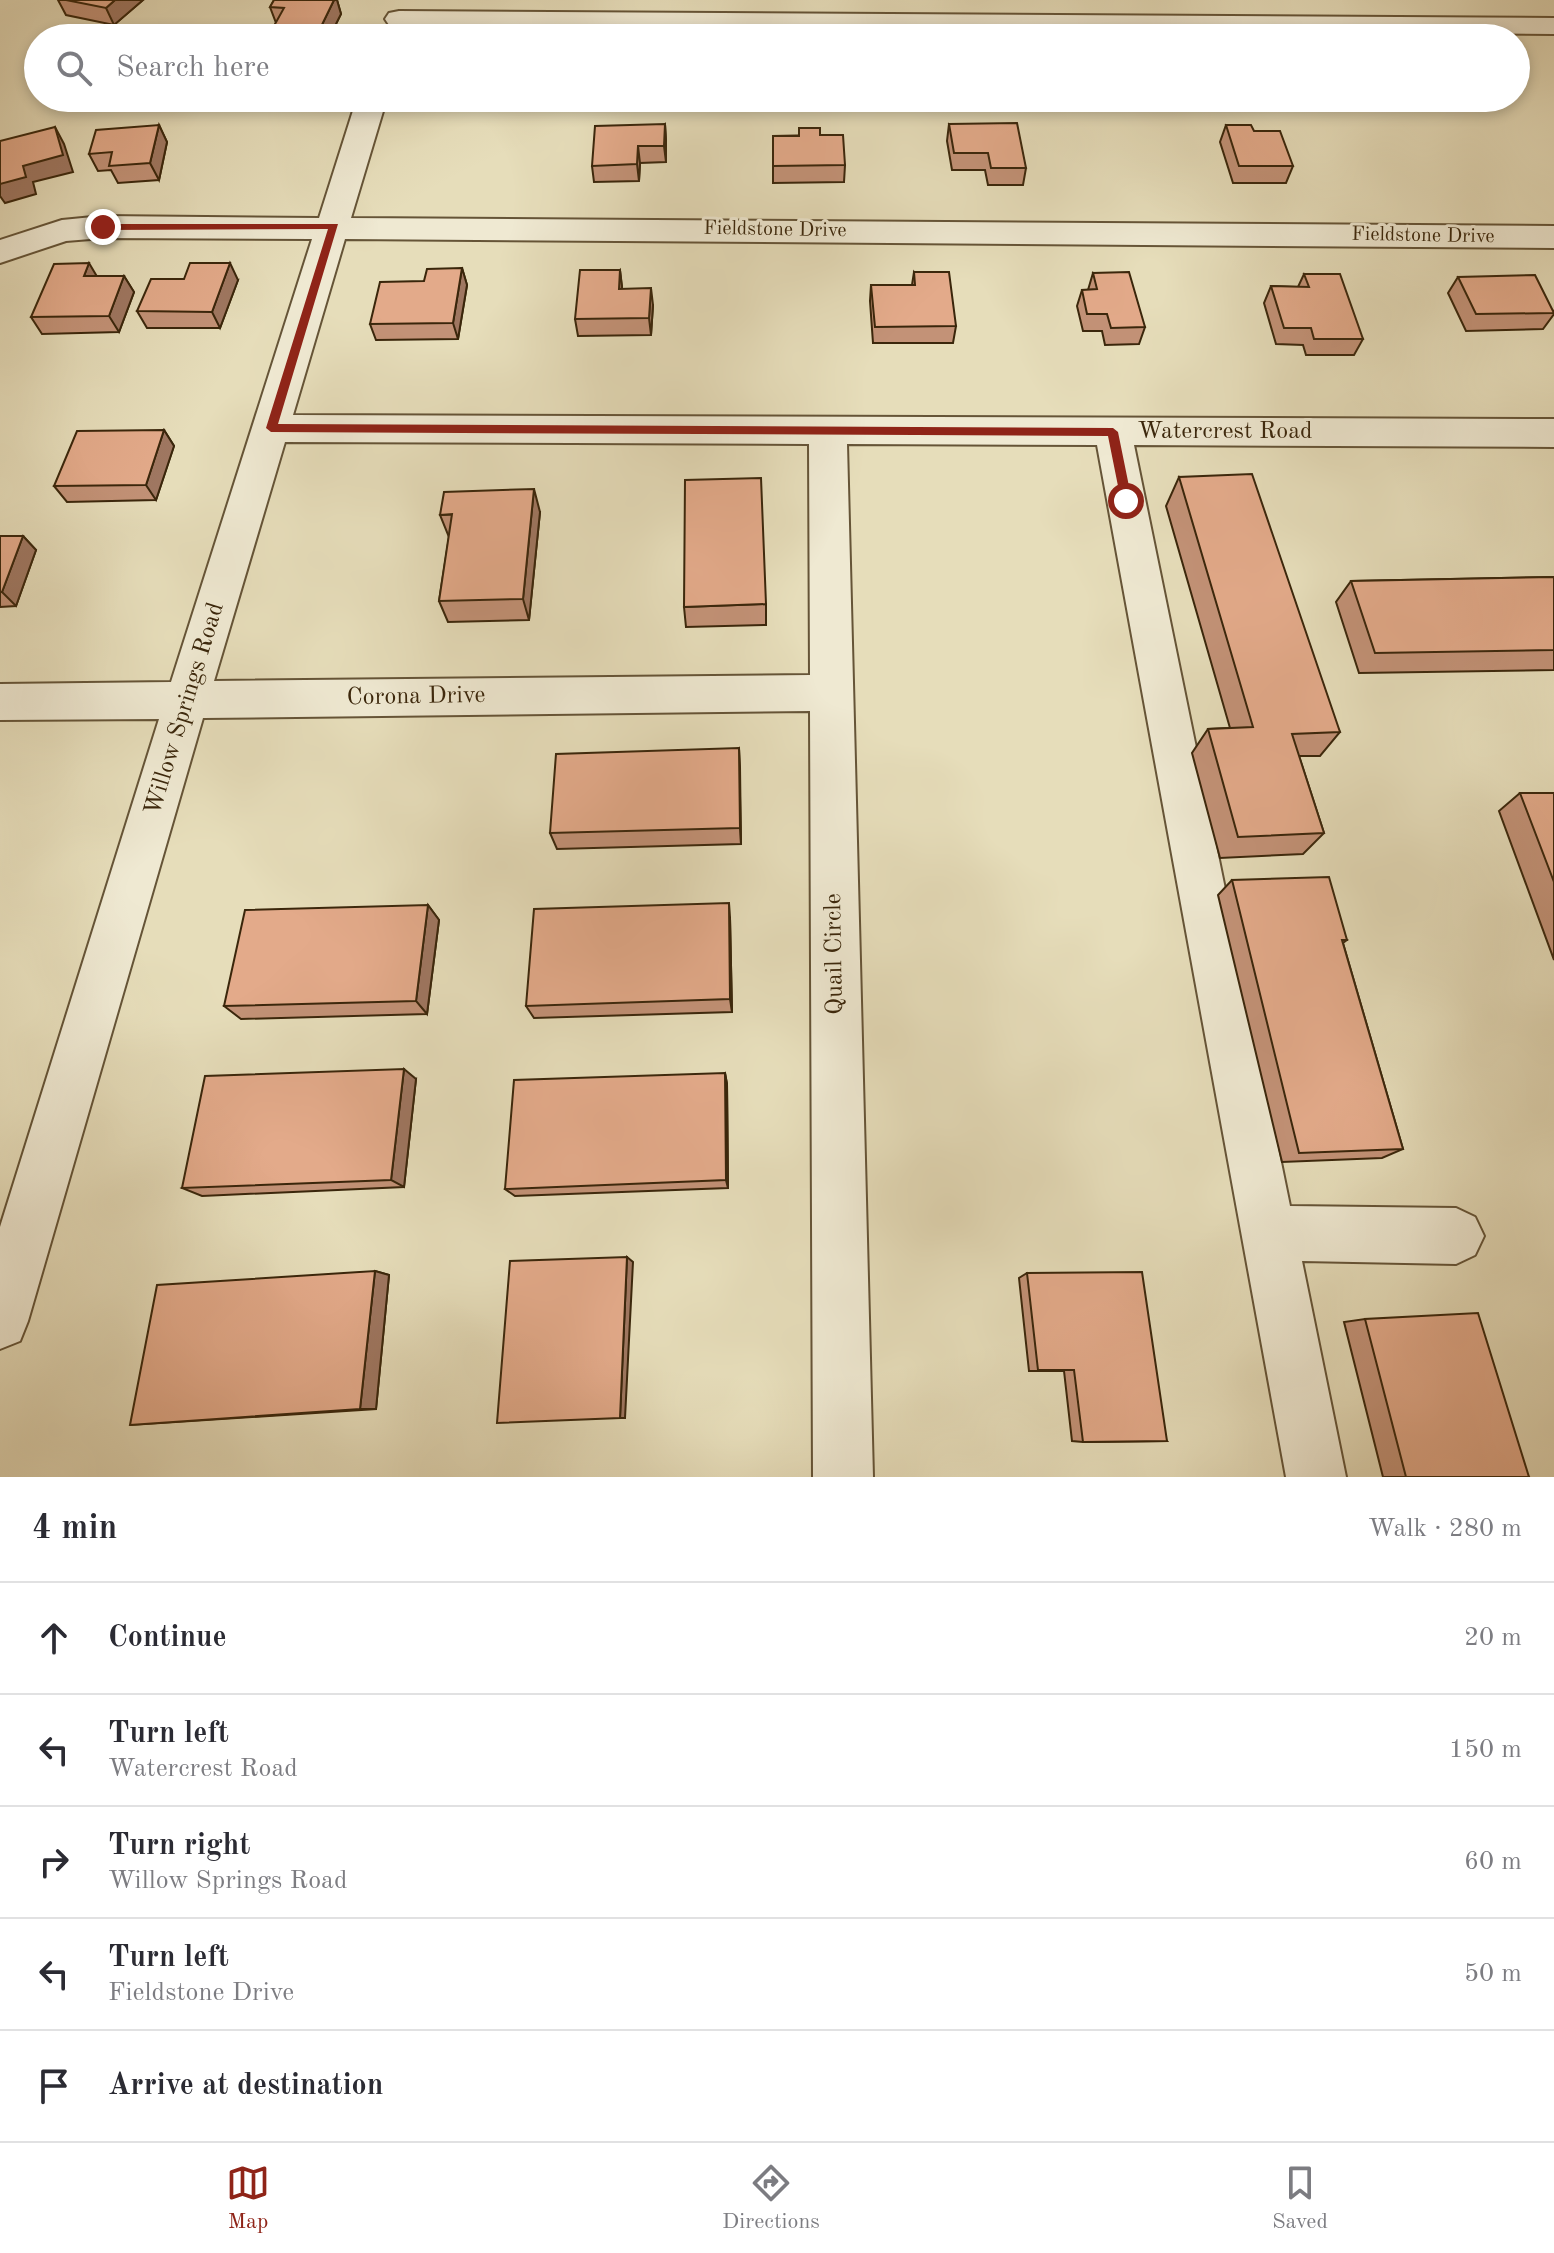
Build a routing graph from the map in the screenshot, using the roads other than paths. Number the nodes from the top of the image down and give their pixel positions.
1 (400, 19) edge
2 (1224, 24) edge
3 (1530, 26) edge
4 (1554, 26) edge
5 (368, 112) edge
6 (334, 226) junction
7 (1554, 237) edge
8 (0, 252) edge
9 (271, 428) junction
10 (828, 431) junction
11 (1113, 432) junction
12 (1554, 433) edge
13 (831, 693) junction
14 (189, 700) junction
15 (0, 702) edge
16 (1269, 1233) junction
17 (1456, 1236) dead end
18 (0, 1321) edge
19 (843, 1477) edge
20 (1316, 1477) edge

1 - 2 street
3 - 4 street
5 - 6 street, Willow Springs Road
6 - 7 street, Fieldstone Drive
6 - 8 street, Fieldstone Drive
6 - 9 street, Willow Springs Road
9 - 10 street, Watercrest Road
9 - 14 street, Willow Springs Road
10 - 11 street, Watercrest Road
10 - 13 street, Quail Circle
11 - 12 street, Watercrest Road
11 - 16 street
13 - 14 street, Corona Drive
13 - 19 street, Quail Circle
14 - 15 street, Corona Drive
14 - 18 street, Willow Springs Road
16 - 17 street
16 - 20 street

